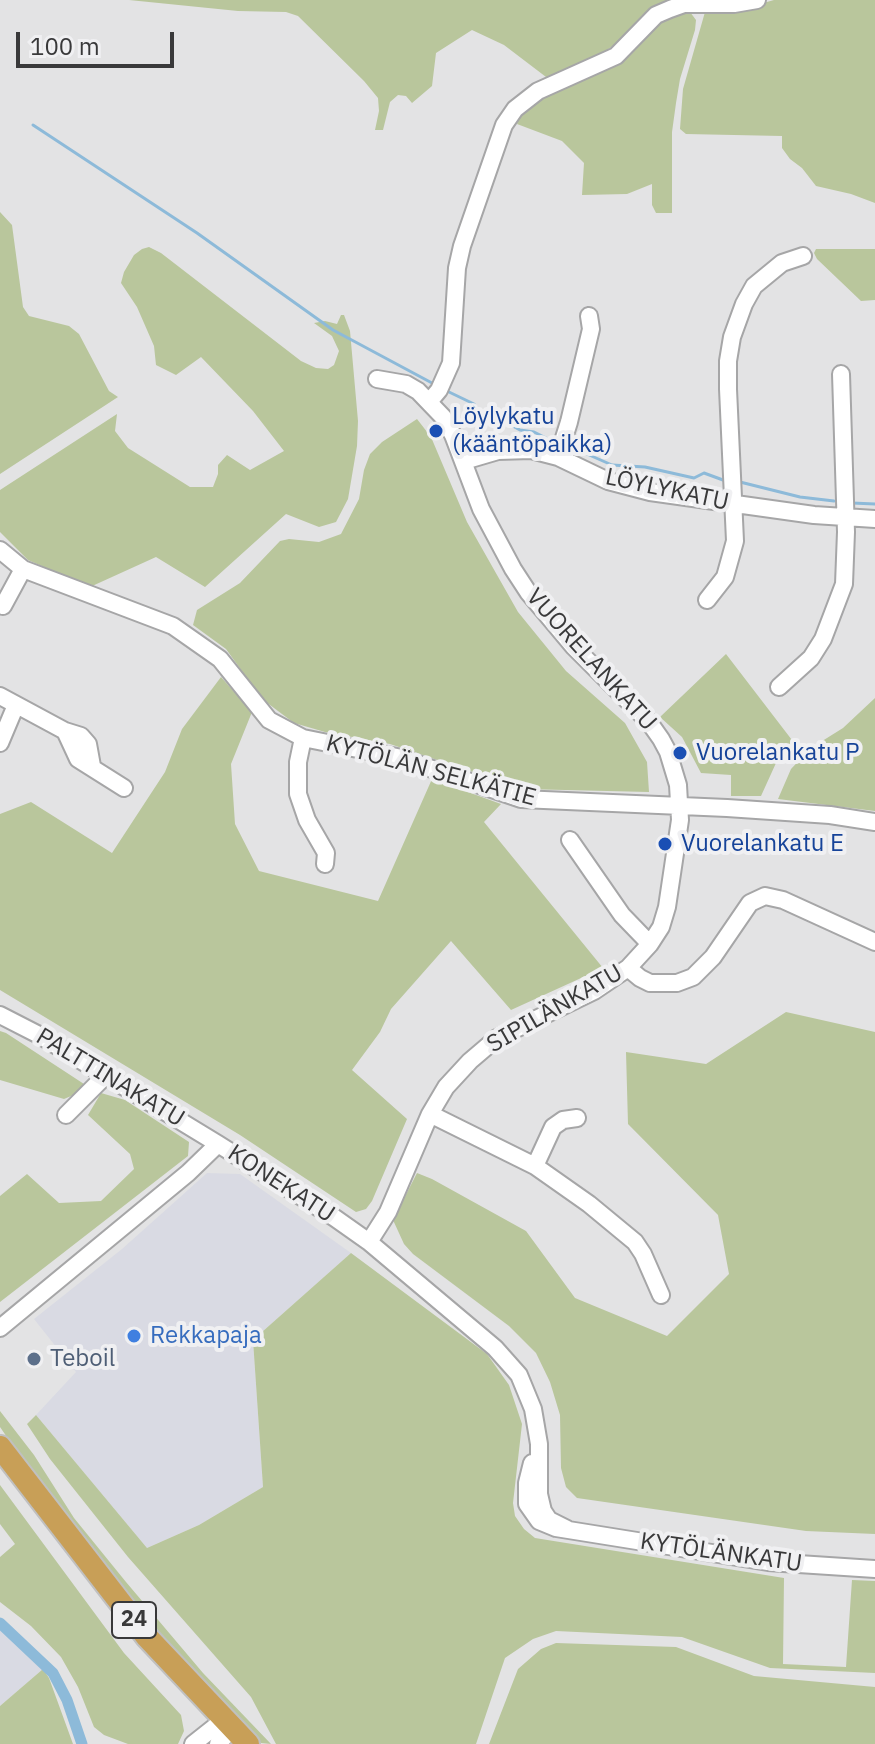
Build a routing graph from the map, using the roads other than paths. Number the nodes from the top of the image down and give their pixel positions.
1 (757, 0) edge
2 (803, 256) dead end
3 (589, 316) dead end
4 (841, 374) dead end
5 (377, 379) dead end
6 (429, 402) junction
7 (558, 457) junction
8 (464, 461) junction
9 (733, 505) junction
10 (844, 517) junction
11 (875, 519) edge
12 (0, 550) edge
13 (23, 569) junction
14 (707, 600) dead end
15 (3, 606) dead end
16 (779, 687) dead end
17 (0, 696) edge
18 (16, 705) junction
19 (303, 738) junction
20 (0, 743) edge
21 (124, 788) dead end
22 (680, 805) junction
23 (875, 822) edge
24 (570, 840) dead end
25 (325, 864) dead end
26 (875, 942) edge
27 (650, 944) junction
28 (628, 968) junction
29 (0, 1015) edge
30 (106, 1075) junction
31 (430, 1114) junction
32 (66, 1115) dead end
33 (577, 1118) dead end
34 (218, 1144) junction
35 (535, 1166) junction
36 (369, 1242) junction
37 (661, 1295) dead end
38 (0, 1328) edge
39 (0, 1447) edge
40 (0, 1467) edge
41 (533, 1484) joint
42 (875, 1569) edge
43 (221, 1736) edge
44 (193, 1744) edge
45 (248, 1744) edge

1 - 6 street
2 - 9 street
3 - 7 street
4 - 10 street
5 - 6 street, VUORELANKATU
6 - 8 street, VUORELANKATU
7 - 8 street, LÖYLYKATU
7 - 9 street, LÖYLYKATU
8 - 22 street, VUORELANKATU
9 - 10 street, LÖYLYKATU
9 - 14 street
10 - 11 street, LÖYLYKATU
10 - 16 street
12 - 13 street, KYTÖLÄN SELKÄTIE
13 - 15 street
13 - 19 street, KYTÖLÄN SELKÄTIE
17 - 18 street
18 - 20 street
18 - 21 street
19 - 22 street, KYTÖLÄN SELKÄTIE
19 - 25 street
22 - 23 street, KYTÖLÄN SELKÄTIE
22 - 27 street, SIPILÄNKATU
24 - 27 street
26 - 28 street
27 - 28 street, SIPILÄNKATU
28 - 31 street, SIPILÄNKATU
29 - 30 street, PALTTINAKATU
30 - 32 street
30 - 34 street, PALTTINAKATU
31 - 35 street
31 - 36 street, SIPILÄNKATU
33 - 35 street
34 - 36 street, KONEKATU
34 - 38 street, KONEKATU
35 - 37 street
36 - 41 street, KONEKATU
39 - 43 highway, 24
40 - 43 highway, 24
41 - 42 street, KYTÖLÄNKATU
43 - 44 street
43 - 45 highway, 24

